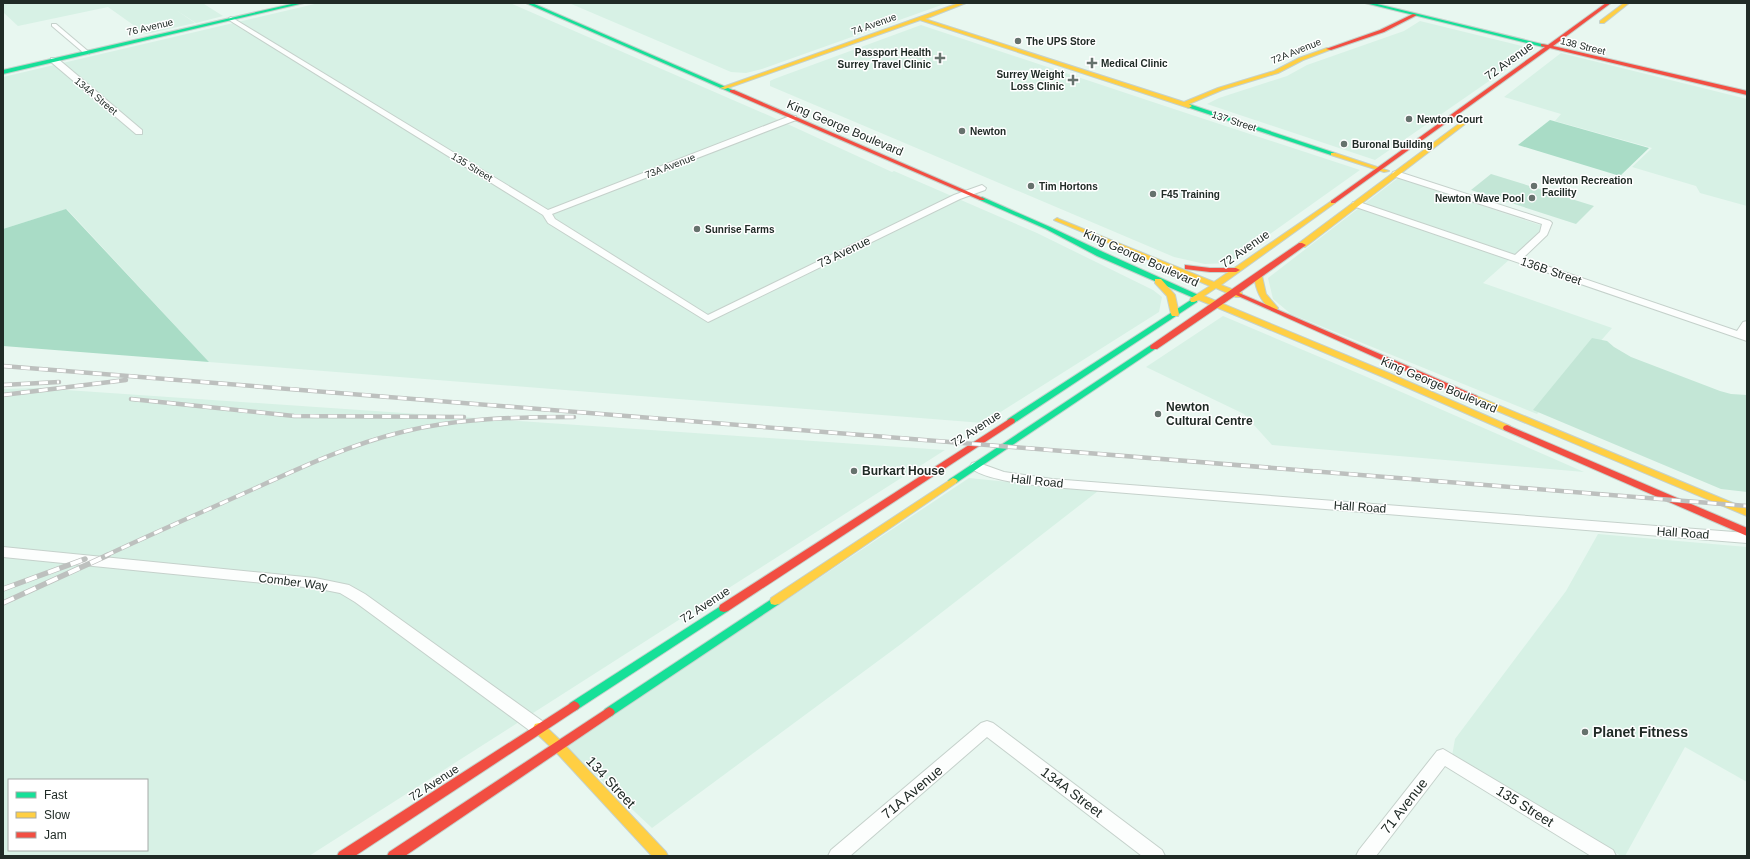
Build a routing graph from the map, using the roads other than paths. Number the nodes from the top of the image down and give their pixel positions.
1 (302, 3) edge
2 (528, 3) edge
3 (545, 3) edge
4 (964, 3) edge
5 (1367, 3) edge
6 (1609, 3) edge
7 (1627, 3) edge
8 (1415, 15) junction
9 (231, 19) junction
10 (920, 19) junction
11 (54, 26) dead end
12 (1592, 29) dead end
13 (1575, 42) dead end
14 (1549, 47) junction
15 (1561, 52) junction
16 (87, 53) junction
17 (54, 60) junction
18 (3, 72) edge
19 (739, 85) junction
20 (726, 90) junction
21 (1747, 93) edge
22 (1747, 98) edge
23 (1185, 104) junction
24 (1475, 114) dead end
25 (793, 118) junction
26 (139, 132) dead end
27 (874, 142) dead end
28 (887, 148) dead end
29 (1379, 168) junction
30 (1396, 174) junction
31 (970, 183) dead end
32 (985, 189) joint
33 (967, 193) junction
34 (1356, 204) junction
35 (547, 213) junction
36 (1050, 217) dead end
37 (1517, 259) junction
38 (1161, 263) junction
39 (1236, 270) junction
40 (1150, 276) junction
41 (1258, 276) junction
42 (1215, 285) junction
43 (1234, 293) junction
44 (1199, 297) junction
45 (1217, 305) junction
46 (1280, 312) junction
47 (1175, 314) junction
48 (708, 319) joint
49 (1747, 324) edge
50 (1743, 336) edge
51 (976, 466) junction
52 (1747, 513) edge
53 (1747, 532) edge
54 (1747, 538) edge
55 (3, 552) edge
56 (539, 728) junction
57 (988, 728) joint
58 (559, 747) junction
59 (1443, 756) joint
60 (344, 856) edge
61 (394, 856) edge
62 (661, 856) edge
63 (837, 856) edge
64 (1156, 856) edge
65 (1365, 856) edge
66 (1607, 856) edge

1 - 9 main road, 76 Avenue
2 - 20 main road, King George Boulevard
3 - 19 main road, King George Boulevard
4 - 10 main road, 74 Avenue
5 - 8 main road, 138 Street
6 - 14 main road, 72 Avenue
7 - 12 main road
8 - 14 main road, 138 Street
8 - 23 main road, 72A Avenue
9 - 16 main road, 76 Avenue
9 - 35 street, 135 Street
10 - 19 main road, 74 Avenue
10 - 23 main road, 137 Street
11 - 16 street
13 - 15 main road
14 - 15 main road, 138 Street
14 - 29 main road, 72 Avenue
15 - 21 main road, 138 Street
15 - 22 main road, 138 Street
16 - 17 main road, 76 Avenue
17 - 18 main road, 76 Avenue
17 - 26 street, 134A Street
19 - 20 main road, 74 Avenue
19 - 27 main road, King George Boulevard
20 - 25 main road, King George Boulevard
23 - 29 main road, 137 Street
24 - 30 main road
25 - 28 main road
25 - 33 main road, King George Boulevard
25 - 35 street, 73A Avenue
29 - 30 main road, 137 Street
29 - 39 main road, 72 Avenue
30 - 34 main road
30 - 37 street, 137 Street
31 - 32 main road
32 - 33 street, 73 Avenue
33 - 40 main road, King George Boulevard
33 - 48 street, 73 Avenue
34 - 37 street, 136B Street
34 - 41 main road
35 - 48 street, 135 Street
36 - 38 main road, King George Boulevard
37 - 50 street, 136B Street
38 - 39 main road
38 - 42 main road, King George Boulevard
39 - 42 main road, 72 Avenue
40 - 44 main road, King George Boulevard
40 - 47 main road
41 - 43 main road
41 - 46 main road
42 - 43 main road, King George Boulevard
42 - 44 main road, 72 Avenue
43 - 45 main road
43 - 46 main road, King George Boulevard
44 - 45 main road, King George Boulevard
44 - 47 main road, 72 Avenue
45 - 51 main road
45 - 53 main road, King George Boulevard
46 - 52 main road, King George Boulevard
47 - 56 main road, 72 Avenue
49 - 50 street
51 - 54 street, Hall Road
51 - 58 main road
55 - 56 street, Comber Way
56 - 58 main road, 134 Street
56 - 60 main road, 72 Avenue
57 - 63 street, 71A Avenue
57 - 64 street, 134A Street
58 - 61 main road
58 - 62 main road, 134 Street
59 - 65 street, 71 Avenue
59 - 66 street, 135 Street

